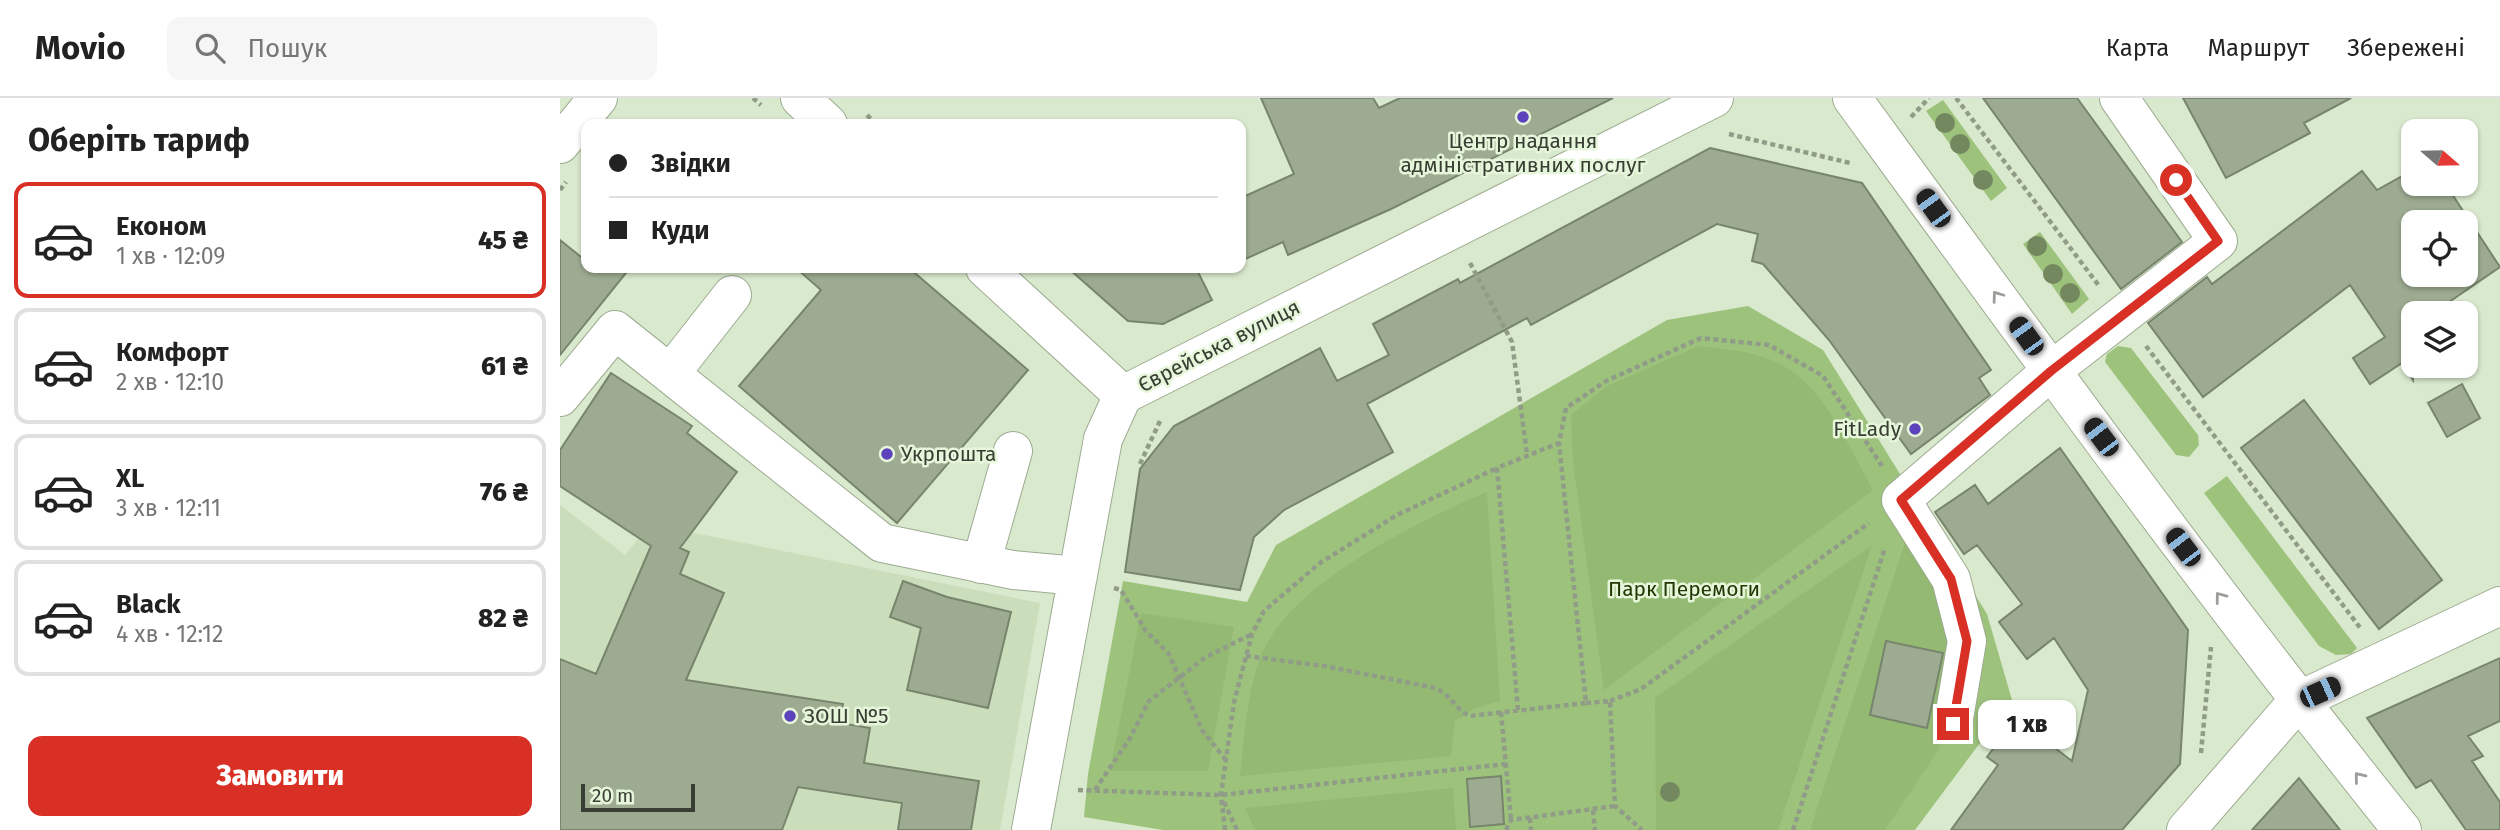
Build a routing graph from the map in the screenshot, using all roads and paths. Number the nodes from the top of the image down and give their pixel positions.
1 (597, 98) edge
2 (800, 98) edge
3 (1852, 98) edge
4 (1956, 98) edge
5 (2119, 98) edge
6 (1654, 111) edge
7 (1717, 115) edge
8 (823, 119) edge
9 (560, 144) edge
10 (1852, 163) dead end
11 (1467, 258) dead end
12 (990, 273) edge
13 (732, 295) dead end
14 (2122, 316) junction
15 (2051, 371) junction
16 (670, 374) junction
17 (1123, 394) junction
18 (560, 397) edge
19 (1173, 414) dead end
20 (1559, 443) junction
21 (1013, 451) dead end
22 (1527, 454) junction
23 (1497, 468) junction
24 (1137, 469) dead end
25 (1901, 500) junction
26 (981, 564) junction
27 (1094, 581) junction
28 (2500, 606) edge
29 (1252, 634) junction
30 (2365, 634) dead end
31 (2212, 636) dead end
32 (1246, 656) junction
33 (1179, 678) junction
34 (1610, 701) junction
35 (2298, 701) junction
36 (1586, 703) junction
37 (1518, 710) junction
38 (1501, 712) junction
39 (1953, 724) dead end
40 (2200, 756) dead end
41 (1226, 760) junction
42 (1506, 764) junction
43 (1069, 790) dead end
44 (1094, 791) junction
45 (1221, 795) junction
46 (1615, 807) junction
47 (1593, 810) junction
48 (1530, 818) junction
49 (1511, 820) junction
50 (1794, 829) edge
51 (1031, 830) edge
52 (1226, 830) edge
53 (1237, 830) edge
54 (1507, 830) edge
55 (1531, 830) edge
56 (1595, 830) edge
57 (1642, 830) edge
58 (2186, 830) edge
59 (2402, 830) edge

1 - 9 street
2 - 8 street
15 -> 3 street
4 - 14 path
5 - 14 street
6 - 7 street, Єврейська вулиця
6 - 17 street, Єврейська вулиця
7 - 10 path
11 - 22 path
12 - 17 street
13 - 16 street
14 - 15 street
14 - 30 path
15 - 25 street
35 -> 15 street
16 - 18 street
16 - 26 street
17 - 27 street, Єврейська вулиця
19 - 24 path
20 - 22 path
20 - 25 path
20 - 36 path
21 - 26 street
22 - 23 path
23 - 29 path
23 - 37 path
25 - 34 path
25 - 39 street
25 - 50 path
26 - 27 street
27 - 33 path
27 - 51 street, Єврейська вулиця
28 - 35 street
29 - 32 path
29 - 33 path
31 - 40 path
32 - 38 path
32 - 41 path
33 - 41 path
33 - 44 path
34 - 36 path
34 - 46 path
35 - 58 street
59 -> 35 street
36 - 37 path
37 - 38 path
38 - 42 path
41 - 45 path
42 - 45 path
42 - 49 path
43 - 44 path
44 - 45 path
45 - 52 path
45 - 53 path
46 - 47 path
46 - 57 path
47 - 48 path
47 - 56 path
48 - 49 path
48 - 55 path
49 - 54 path

